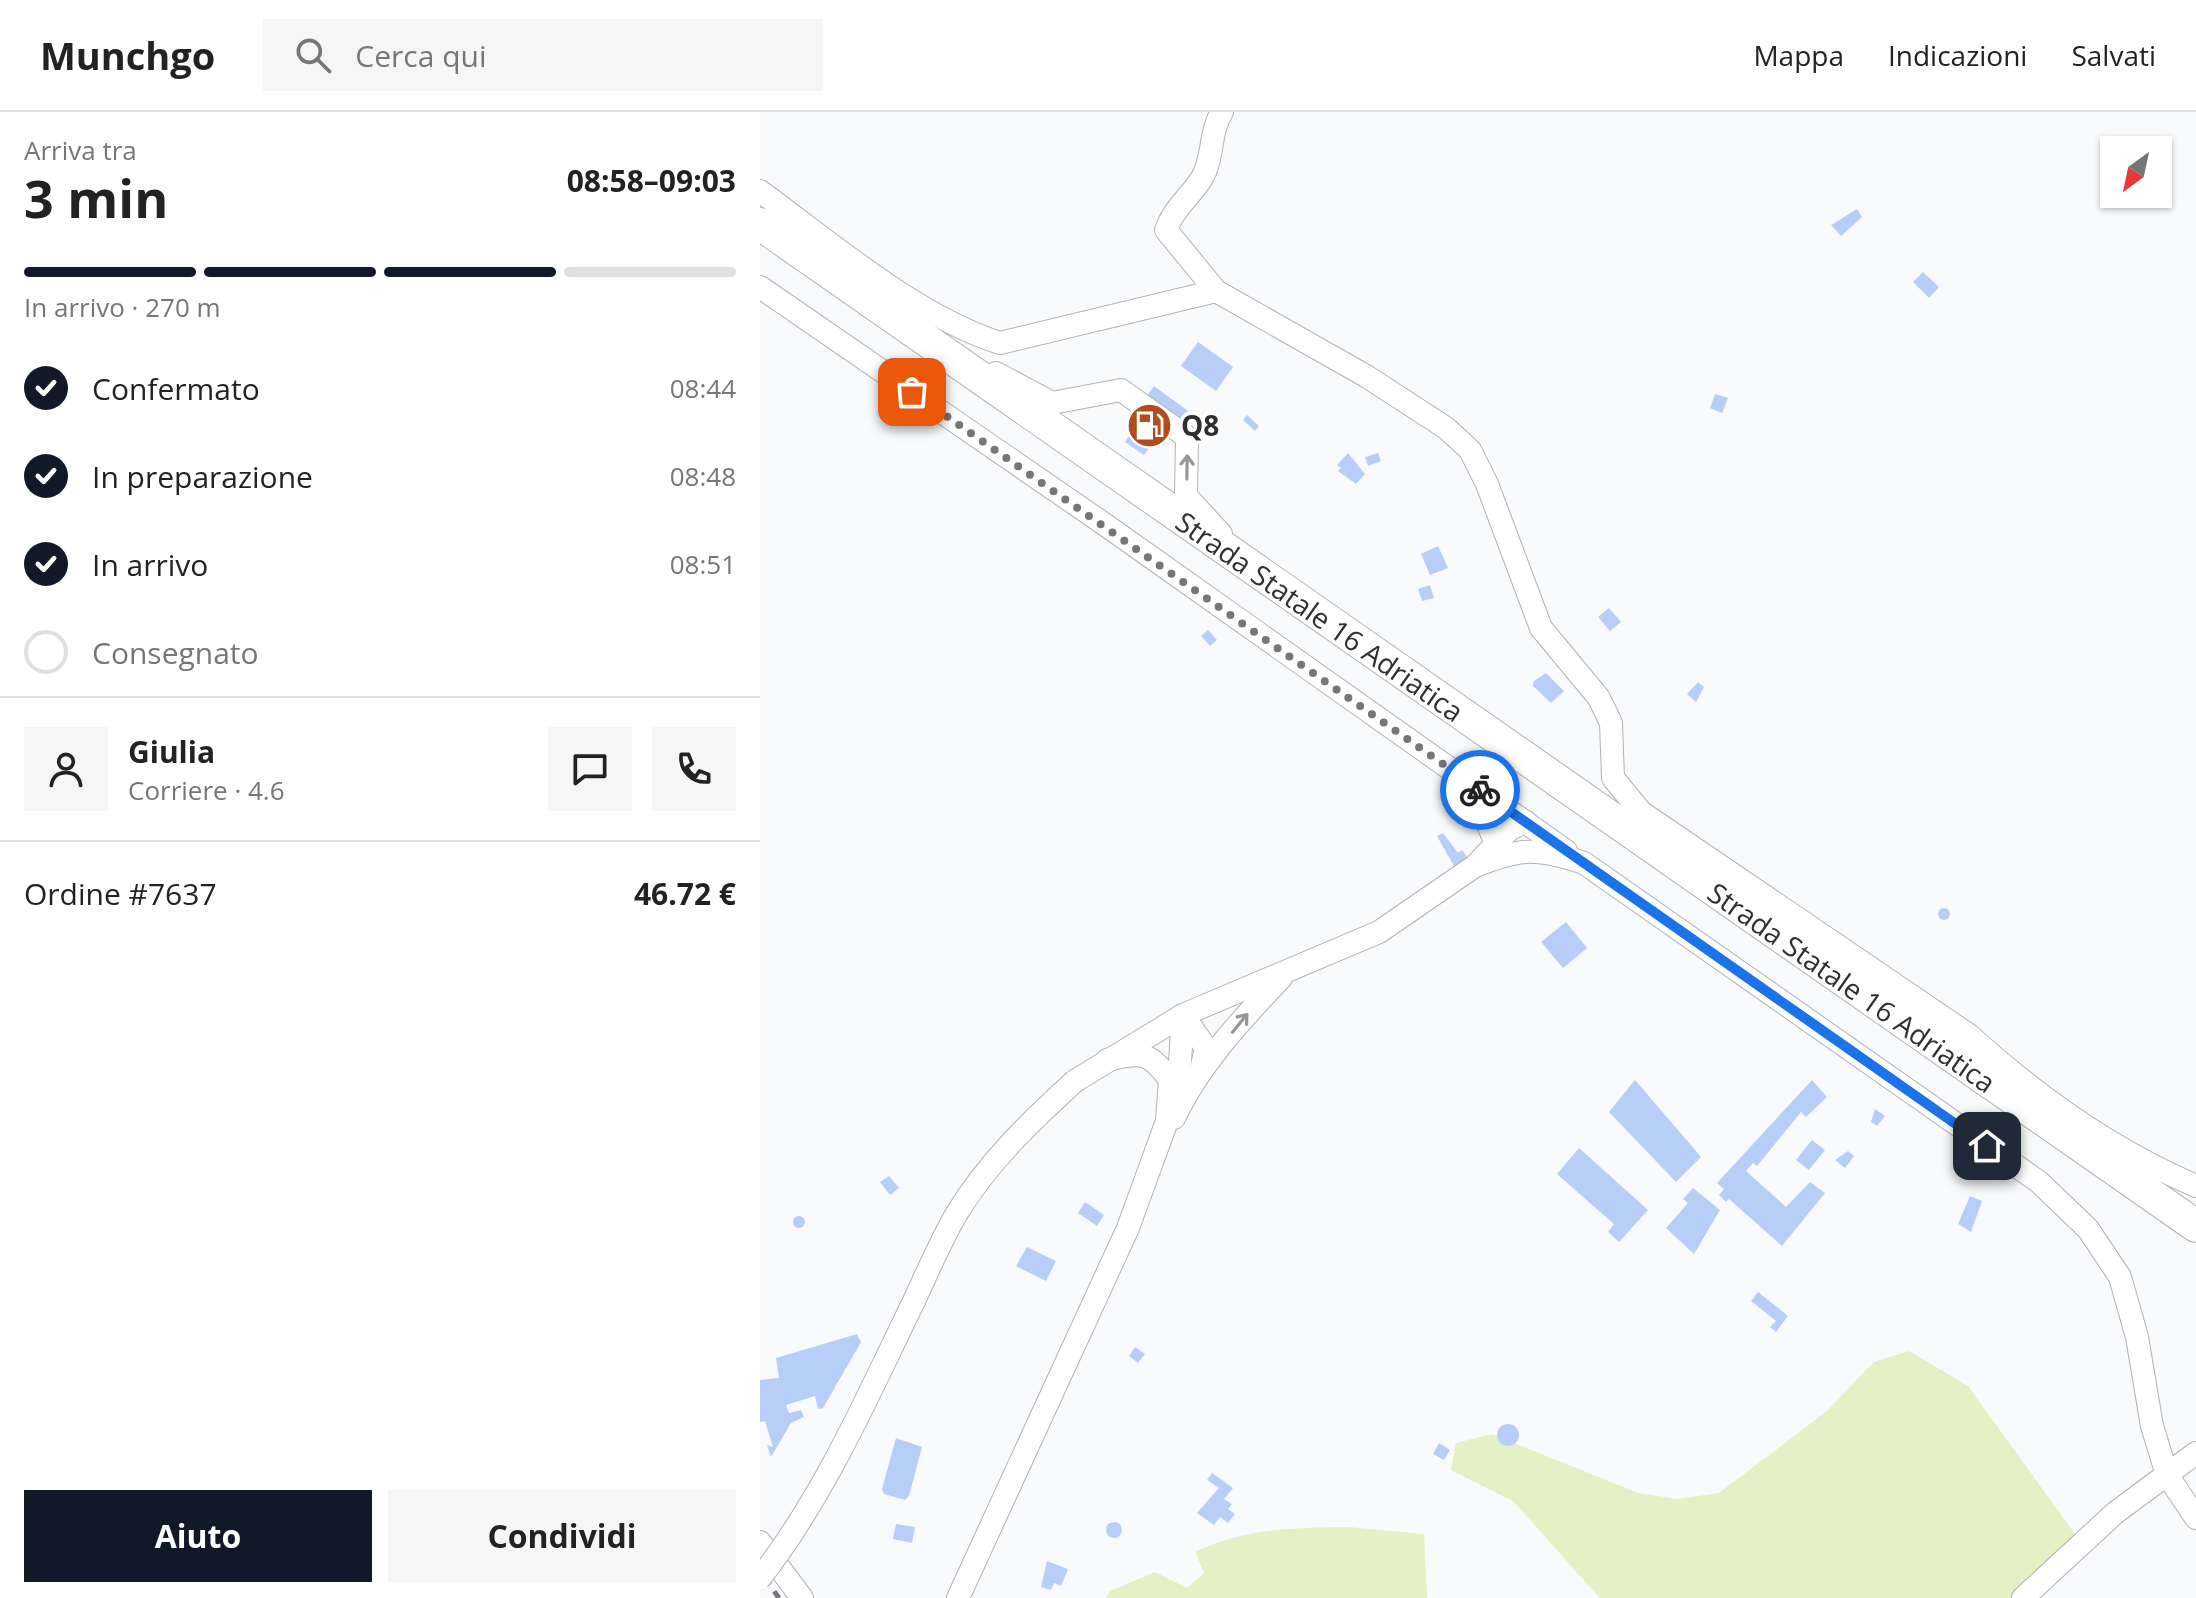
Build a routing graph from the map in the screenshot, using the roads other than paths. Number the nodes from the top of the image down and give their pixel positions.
1 (1222, 112) edge
2 (760, 191) edge
3 (760, 224) edge
4 (760, 248) edge
5 (760, 287) edge
6 (1216, 291) junction
7 (951, 359) junction
8 (1303, 605) junction
9 (1471, 783) junction
10 (1526, 822) junction
11 (1499, 850) junction
12 (1584, 863) junction
13 (1287, 972) junction
14 (1183, 1015) junction
15 (1107, 1060) junction
16 (1194, 1082) junction
17 (1171, 1099) junction
18 (1154, 1159) junction
19 (2196, 1186) edge
20 (2196, 1226) edge
21 (2196, 1249) edge
22 (2196, 1453) edge
23 (2167, 1475) junction
24 (2196, 1518) edge
25 (760, 1542) edge
26 (760, 1578) edge
27 (802, 1598) edge
28 (958, 1598) edge
29 (2023, 1598) edge

1 - 6 street
2 - 6 street
3 - 7 highway, Strada Statale 16 Adriatica
4 - 21 highway, Strada Statale 16 Adriatica
5 - 9 street
6 - 19 street
7 - 8 highway, Strada Statale 16 Adriatica
8 -> 7 street
8 - 20 highway, Strada Statale 16 Adriatica
9 - 10 street
9 - 11 street
10 - 11 street
10 - 12 street
11 - 12 street
11 - 13 street
12 - 23 street
13 - 14 street
16 -> 13 street
14 - 15 street
14 - 16 street
14 - 17 street
15 - 17 street
15 - 26 street, bridge
16 - 18 street
17 - 18 street
18 - 28 street
22 - 23 street
23 - 24 street
23 - 29 street
25 - 27 street

